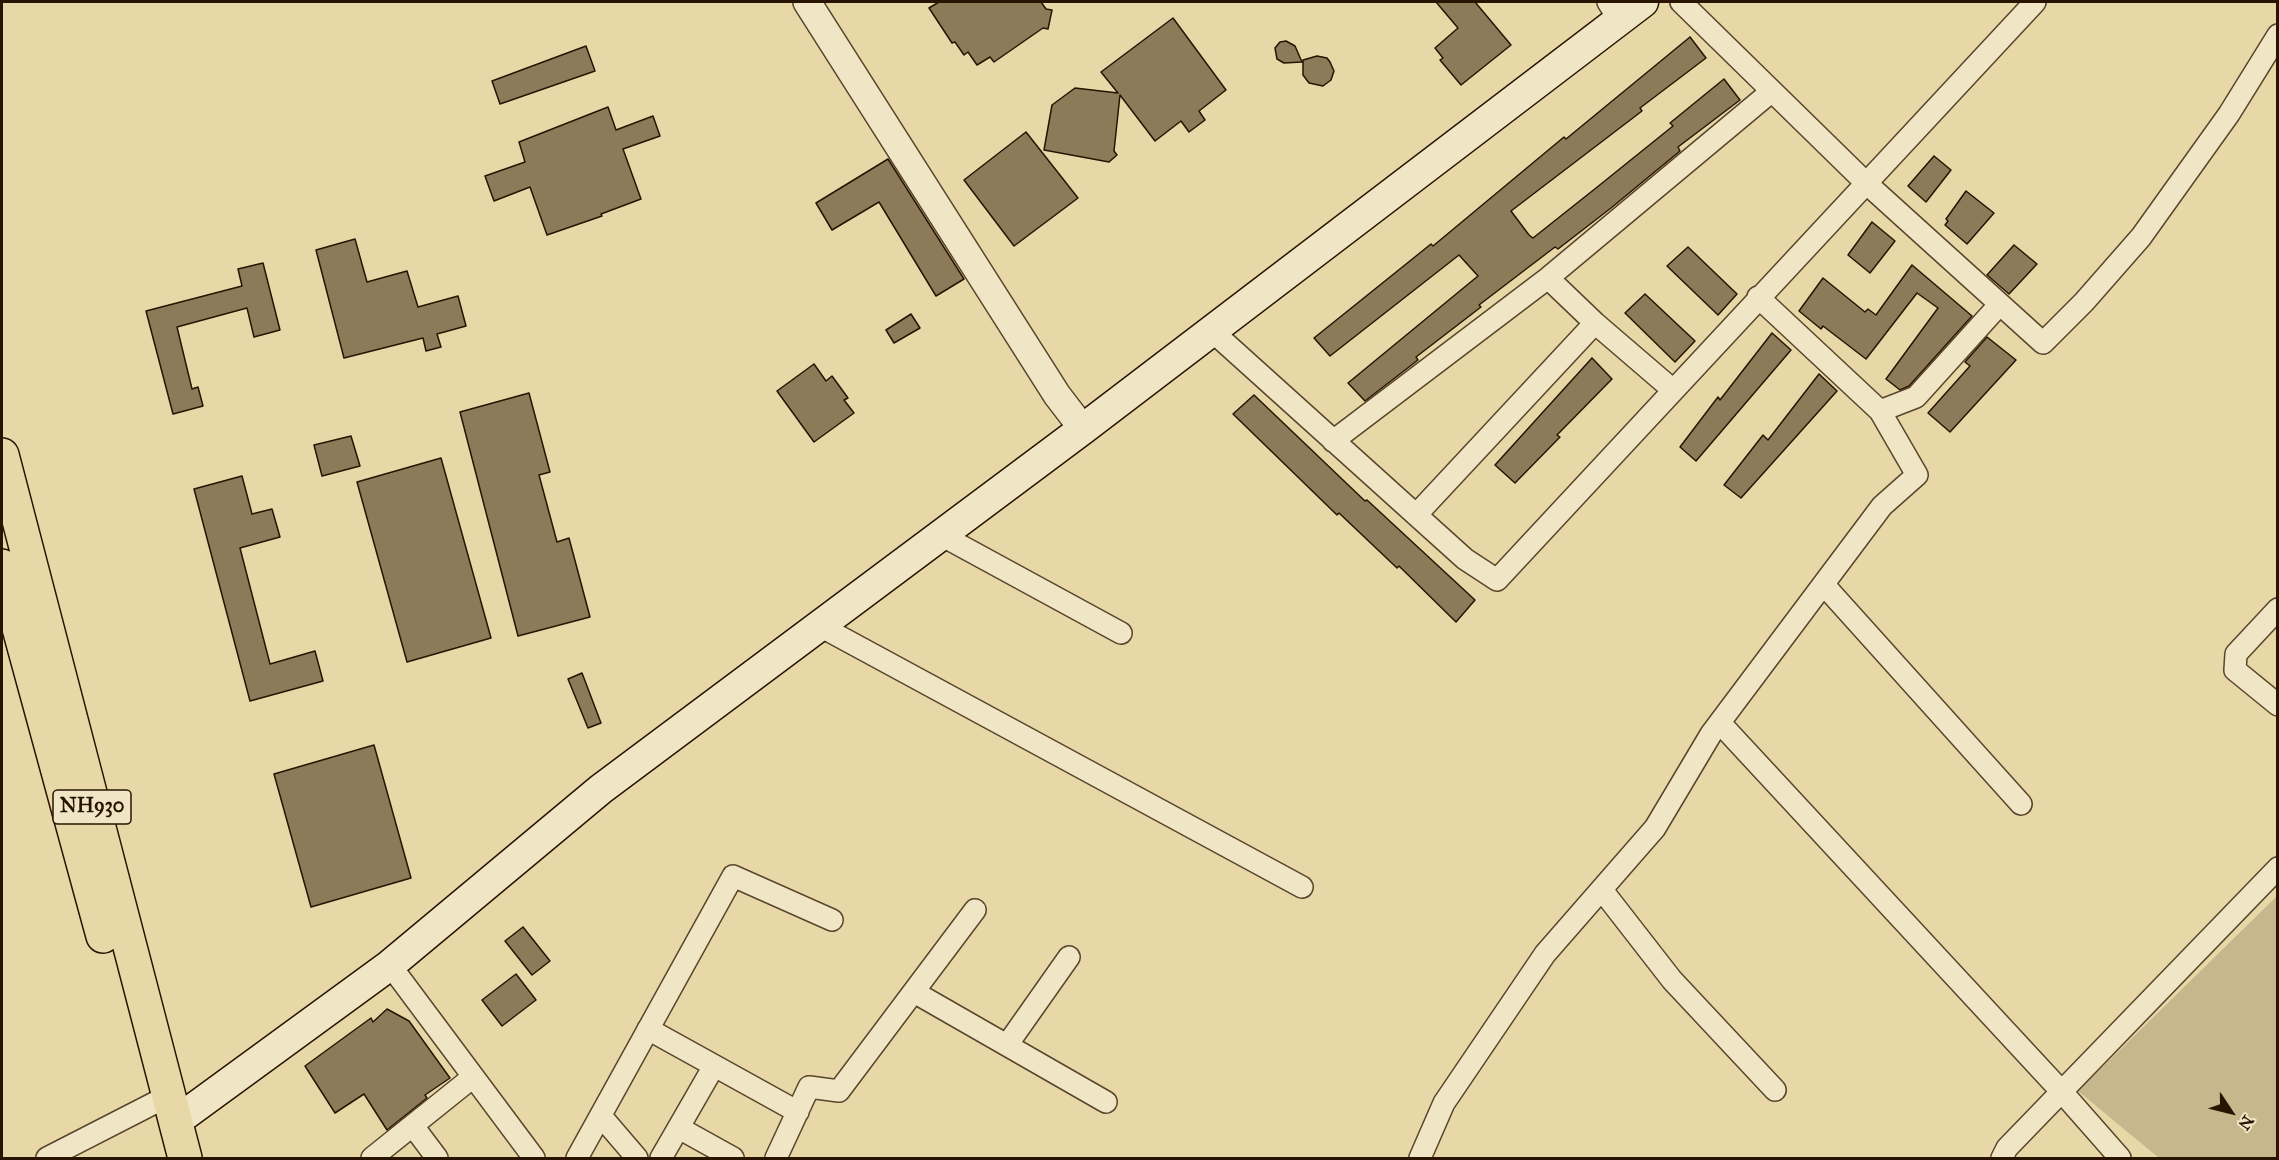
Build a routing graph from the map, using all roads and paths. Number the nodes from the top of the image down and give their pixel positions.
1 (807, 2) edge
2 (1642, 2) edge
3 (1681, 2) edge
4 (2035, 2) edge
5 (1614, 11) edge
6 (2277, 35) edge
7 (1772, 91) junction
8 (1865, 182) junction
9 (1548, 279) junction
10 (1758, 297) junction
11 (2000, 304) junction
12 (1595, 323) junction
13 (1212, 331) junction
14 (1673, 390) junction
15 (1880, 411) junction
16 (1083, 429) junction
17 (1333, 441) junction
18 (2, 455) edge
19 (1416, 515) junction
20 (941, 535) junction
21 (2, 566) edge
22 (1824, 585) junction
23 (2277, 609) edge
24 (820, 626) junction
25 (1120, 633) dead end
26 (2277, 705) edge
27 (1720, 723) junction
28 (2021, 804) dead end
29 (2277, 868) edge
30 (1302, 887) dead end
31 (1602, 890) junction
32 (975, 910) dead end
33 (832, 920) dead end
34 (1069, 957) dead end
35 (390, 965) junction
36 (914, 992) junction
37 (648, 1029) junction
38 (1006, 1045) junction
39 (714, 1066) junction
40 (473, 1077) junction
41 (1775, 1090) dead end
42 (2062, 1092) junction
43 (1106, 1102) dead end
44 (164, 1109) junction
45 (798, 1112) junction
46 (601, 1116) junction
47 (413, 1126) junction
48 (679, 1128) junction
49 (46, 1158) edge
50 (162, 1158) edge
51 (185, 1158) edge
52 (372, 1158) edge
53 (437, 1158) edge
54 (534, 1158) edge
55 (577, 1158) edge
56 (637, 1158) edge
57 (661, 1158) edge
58 (733, 1158) edge
59 (776, 1158) edge
60 (1420, 1158) edge
61 (2002, 1158) edge
62 (2120, 1158) edge

1 - 16 street
2 - 5 main road
3 - 7 street
4 - 8 street
5 - 13 main road
6 - 11 street
7 - 8 street
7 - 9 street
8 - 10 street
8 - 11 street
9 - 12 street
9 - 17 street
10 - 14 street
10 - 15 street
11 - 15 street
12 - 14 street
12 - 19 street
13 - 16 main road
13 - 17 street
14 - 19 street
15 - 22 street
16 - 20 main road
17 - 19 street
18 - 44 highway, NH930
20 - 24 main road
20 - 25 street
21 - 44 highway, NH930
22 - 27 street
22 - 28 street
23 - 26 street
24 - 30 street
24 - 35 main road
27 - 31 street
27 - 42 street
29 - 42 street
31 - 41 street
31 - 60 street
32 - 36 street
33 - 37 street
34 - 38 street
35 - 40 street
35 - 44 main road
36 - 38 street
36 - 45 street
37 - 39 street
37 - 46 street
38 - 43 street
39 - 45 street
39 - 48 street
40 - 47 street
40 - 54 street
42 - 61 street
42 - 62 street
44 - 49 street
44 - 50 highway, NH930
44 - 51 highway, NH930
45 - 59 street
46 - 55 street
46 - 56 street
47 - 52 street
47 - 53 street
48 - 57 street
48 - 58 street

